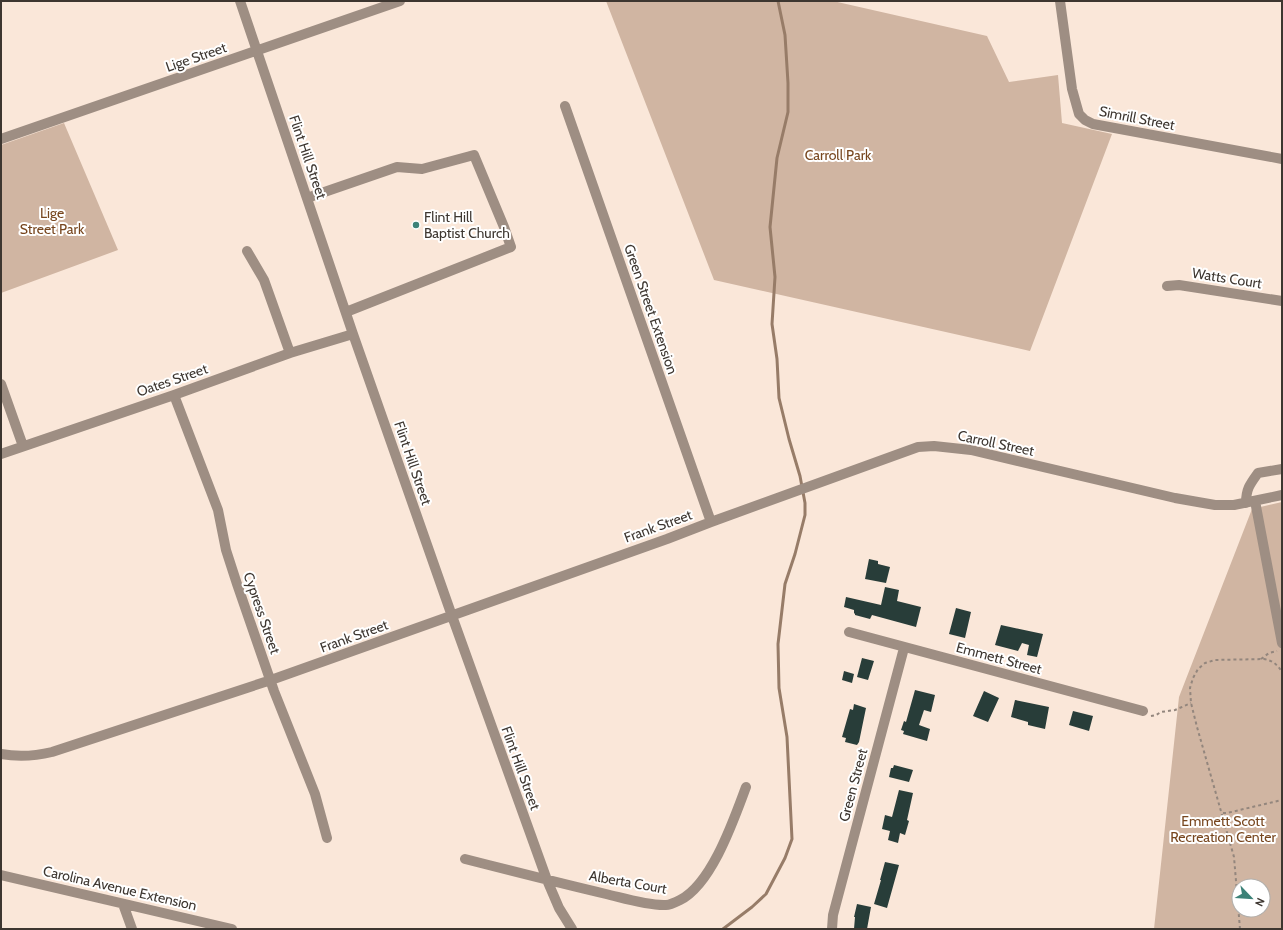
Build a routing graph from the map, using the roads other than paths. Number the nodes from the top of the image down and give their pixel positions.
1 (240, 1) edge
2 (400, 1) edge
3 (1060, 1) edge
4 (387, 3) edge
5 (257, 50) junction
6 (565, 106) dead end
7 (1, 140) edge
8 (1282, 159) edge
9 (307, 198) junction
10 (247, 252) dead end
11 (1167, 286) dead end
12 (1282, 301) edge
13 (346, 312) junction
14 (353, 334) junction
15 (290, 353) junction
16 (1, 384) edge
17 (174, 395) junction
18 (22, 446) junction
19 (1, 454) edge
20 (1282, 469) edge
21 (1282, 495) edge
22 (1250, 502) junction
23 (711, 522) junction
24 (1278, 607) edge
25 (452, 616) junction
26 (849, 632) dead end
27 (1281, 647) edge
28 (904, 648) junction
29 (270, 680) junction
30 (1145, 713) road end
31 (1, 754) edge
32 (746, 787) dead end
33 (327, 838) dead end
34 (465, 859) dead end
35 (1, 875) edge
36 (547, 880) junction
37 (123, 904) junction
38 (132, 929) edge
39 (232, 929) edge
40 (572, 929) edge
41 (832, 929) edge

1 - 5 street, Flint Hill Street
2 - 4 street, Lige Street
3 - 8 street, Simrill Street
4 - 5 street, Lige Street
5 - 7 street, Lige Street
5 - 9 street, Flint Hill Street
6 - 23 street, Green Street Extension
9 - 13 street, Flint Hill Street
9 - 13 street
10 - 15 street
11 - 12 street, Watts Court
13 - 14 street, Flint Hill Street
14 - 15 street, Oates Street
14 - 25 street, Flint Hill Street
15 - 17 street, Oates Street
16 - 18 street
17 - 18 street, Oates Street
17 - 29 street, Cypress Street
18 - 19 street, Oates Street
20 - 22 street
21 - 22 street, Carroll Street
22 - 23 street, Carroll Street
22 - 24 street
23 - 25 street, Frank Street
24 - 27 street
25 - 29 street, Frank Street
25 - 36 street, Flint Hill Street
26 - 28 street, Emmett Street
28 - 30 street, Emmett Street
28 - 41 street, Green Street
29 - 31 street, Frank Street
29 - 33 street, Cypress Street
32 - 36 street, Alberta Court
34 - 36 street, Alberta Court
35 - 37 street, Carolina Avenue Extension
36 - 40 street, Flint Hill Street
37 - 38 street
37 - 39 street, Carolina Avenue Extension

